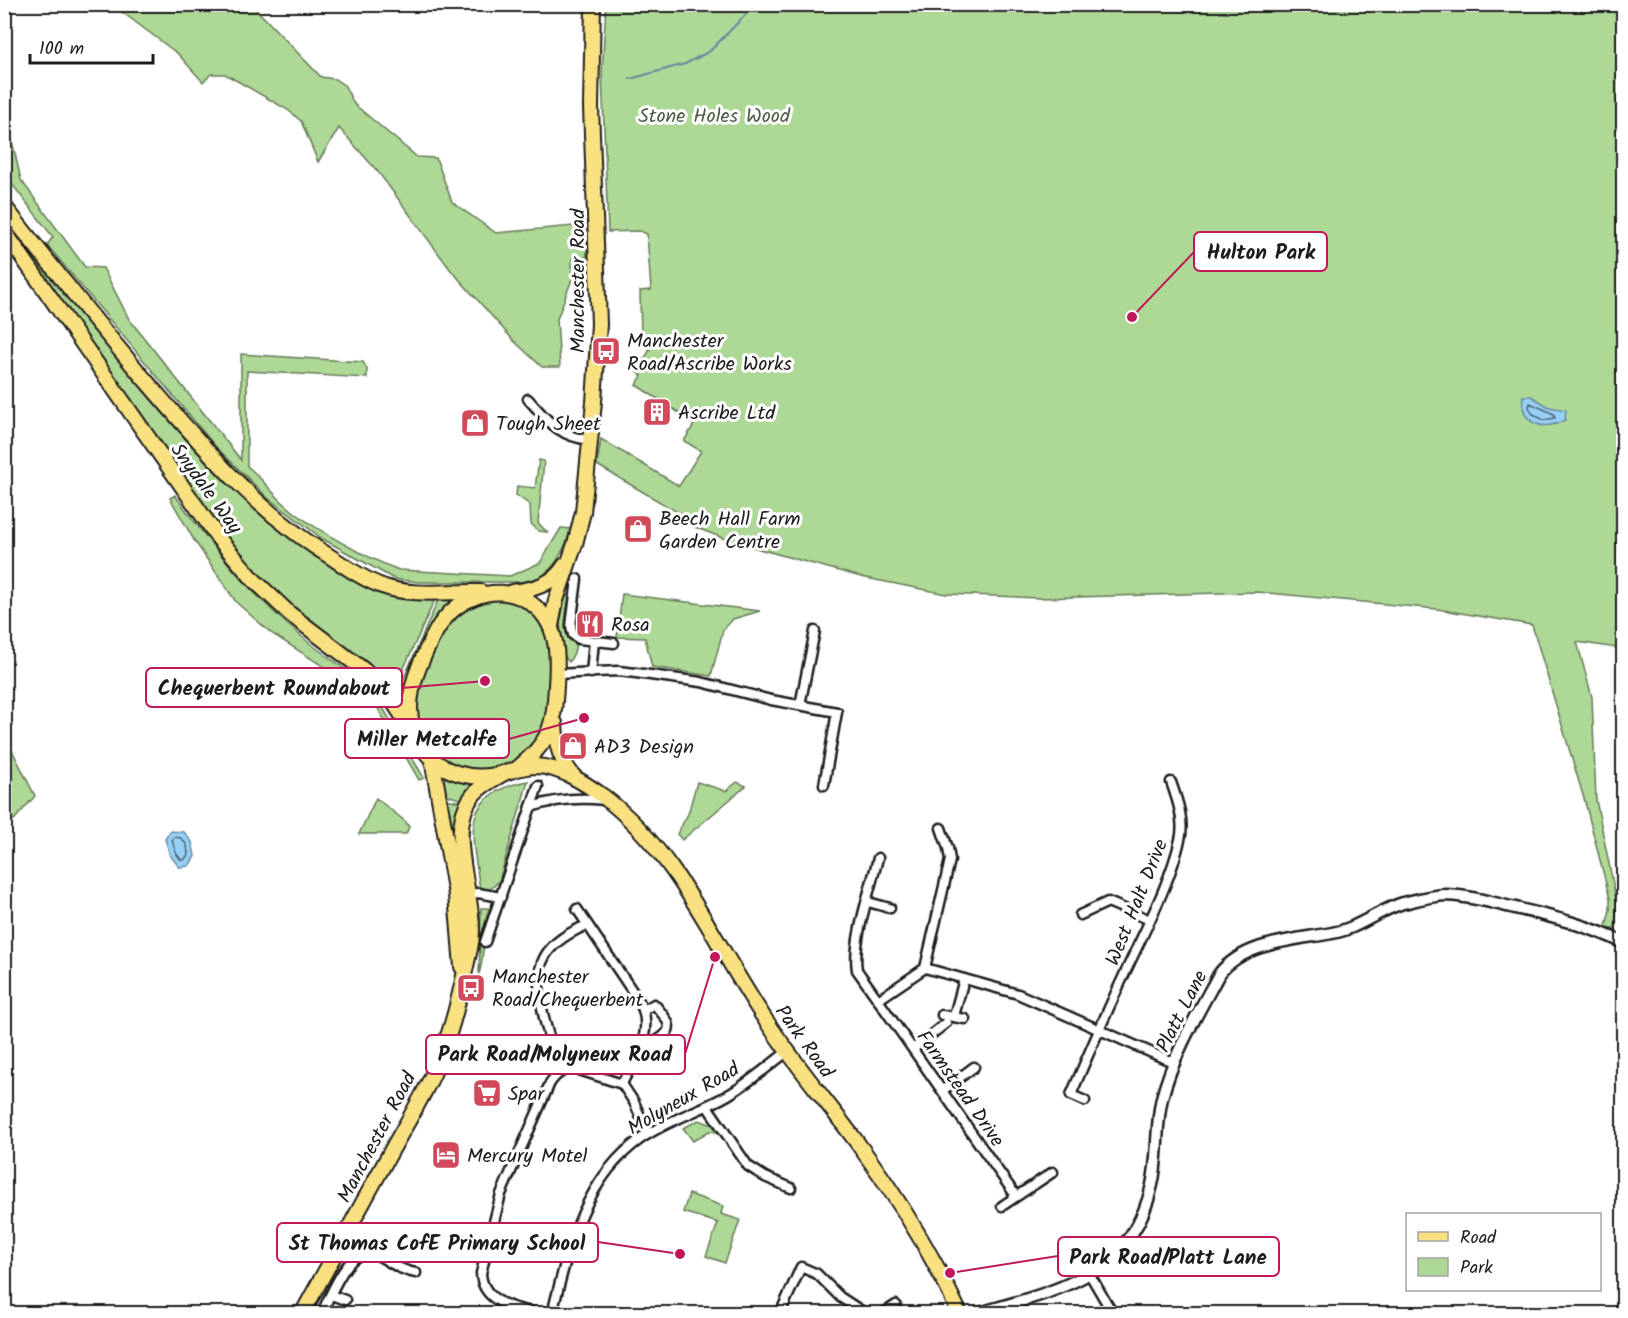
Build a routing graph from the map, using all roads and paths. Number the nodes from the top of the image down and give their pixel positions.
1 (592, 4) edge
2 (4, 206) edge
3 (4, 231) edge
4 (528, 399) dead end
5 (590, 440) junction
6 (571, 555) junction
7 (577, 579) dead end
8 (491, 592) junction
9 (507, 592) junction
10 (551, 626) junction
11 (815, 631) dead end
12 (594, 641) junction
13 (614, 643) dead end
14 (591, 673) junction
15 (556, 674) junction
16 (554, 705) junction
17 (800, 705) junction
18 (414, 733) junction
19 (432, 759) junction
20 (518, 768) junction
21 (504, 773) junction
22 (575, 778) junction
23 (1171, 782) dead end
24 (824, 785) dead end
25 (538, 786) dead end
26 (608, 800) junction
27 (531, 807) junction
28 (941, 828) dead end
29 (878, 858) dead end
30 (462, 894) junction
31 (501, 897) junction
32 (868, 902) junction
33 (890, 908) dead end
34 (577, 909) dead end
35 (1080, 915) dead end
36 (1150, 920) junction
37 (587, 925) junction
38 (485, 942) dead end
39 (1623, 943) edge
40 (925, 968) junction
41 (964, 979) junction
42 (878, 1000) junction
43 (644, 1010) junction
44 (954, 1016) junction
45 (965, 1019) dead end
46 (1098, 1031) junction
47 (642, 1044) junction
48 (913, 1049) junction
49 (787, 1052) junction
50 (1175, 1063) junction
51 (561, 1071) junction
52 (972, 1072) dead end
53 (622, 1084) junction
54 (943, 1090) junction
55 (1085, 1101) dead end
56 (707, 1106) junction
57 (648, 1134) junction
58 (1053, 1172) dead end
59 (791, 1188) dead end
60 (1016, 1196) junction
61 (1002, 1206) dead end
62 (416, 1273) dead end
63 (1089, 1273) junction
64 (331, 1295) junction
65 (345, 1300) dead end
66 (896, 1305) dead end
67 (783, 1307) dead end
68 (302, 1314) edge
69 (321, 1314) edge
70 (540, 1314) edge
71 (552, 1314) edge
72 (866, 1314) edge
73 (882, 1314) edge
74 (960, 1314) edge
75 (976, 1314) edge
76 (1113, 1314) edge

1 - 5 main road, Manchester Road
2 - 8 main road, Snydale Way
3 - 18 main road, Snydale Way
4 - 5 street
5 - 6 main road, Manchester Road
6 - 9 main road, Manchester Road
6 - 10 main road, Manchester Road
7 - 12 street
8 - 9 main road
8 - 18 main road
9 - 10 main road
10 - 15 main road
11 - 17 street
12 - 13 street
12 - 14 street
14 - 15 street
14 - 17 street
15 - 16 main road
16 - 20 main road
16 - 22 main road, Park Road
17 - 24 street
18 - 19 main road
19 - 21 main road
19 - 30 main road, Manchester Road
20 - 21 main road
20 - 22 main road, Park Road
21 - 30 main road, Manchester Road
22 - 26 main road, Park Road
23 - 36 street, West Halt Drive
25 - 27 street
26 - 27 street
26 - 49 main road, Park Road
27 - 31 street
28 - 40 street
29 - 32 street, Farmstead Drive
30 - 31 street
30 - 68 main road, Manchester Road
31 - 38 street
32 - 33 street
32 - 42 street, Farmstead Drive
34 - 37 street
35 - 36 street
36 - 46 street, West Halt Drive
37 - 43 street
37 - 51 street
39 - 50 street, Platt Lane
40 - 41 street
40 - 42 street
41 - 44 street
41 - 46 street
42 - 48 street, Farmstead Drive
43 - 47 street
43 - 47 street
44 - 45 street
44 - 48 street
46 - 50 street
46 - 55 street, West Halt Drive
47 - 53 street
48 - 54 street, Farmstead Drive
49 - 56 street, Molyneux Road
49 - 74 main road, Park Road
50 - 63 street, Platt Lane
51 - 53 street
51 - 70 street
52 - 54 street
53 - 57 street
54 - 60 street, Farmstead Drive
56 - 57 street, Molyneux Road
56 - 59 street
57 - 71 street, Molyneux Road
58 - 60 street
60 - 61 street
62 - 64 street
63 - 75 street, Platt Lane
63 - 76 street
64 - 65 street
64 - 69 street
66 - 73 street
67 - 72 street

